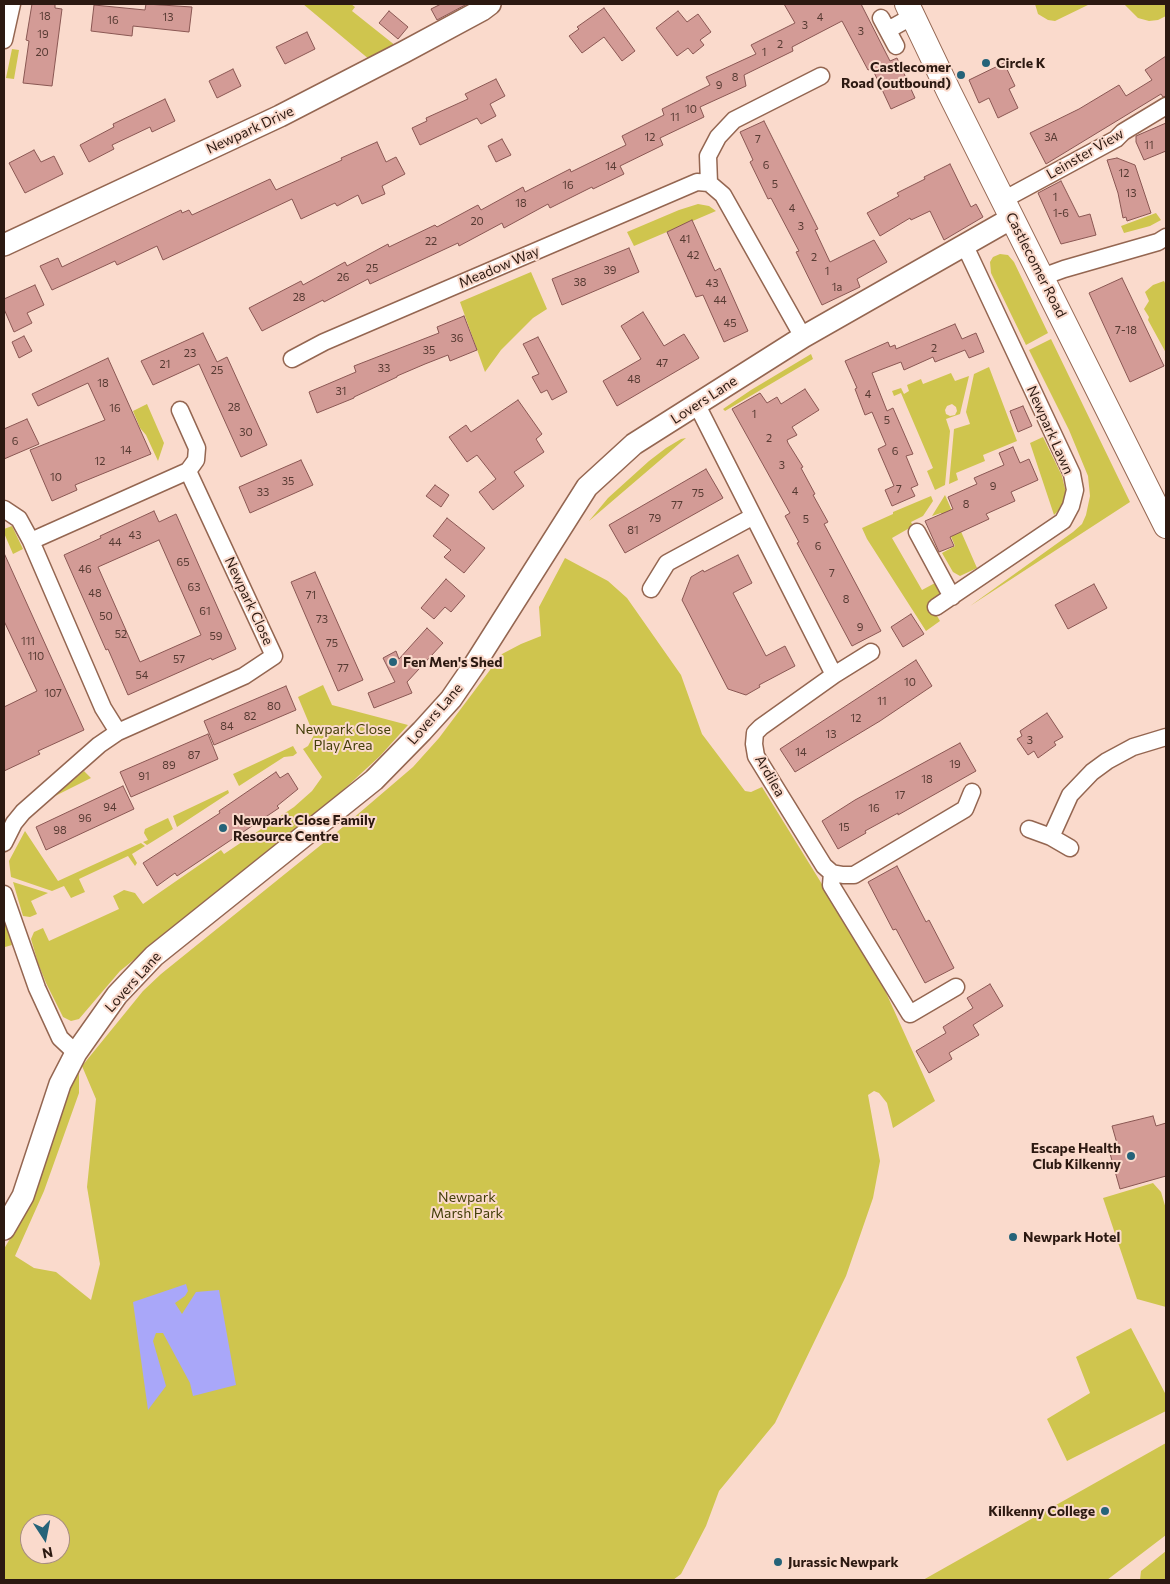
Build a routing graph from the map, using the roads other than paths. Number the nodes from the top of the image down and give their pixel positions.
1 (12, 4) edge
2 (490, 4) edge
3 (910, 10) edge
4 (4, 40) edge
5 (896, 46) dead end
6 (821, 76) dead end
7 (1166, 106) edge
8 (709, 183) junction
9 (1008, 209) junction
10 (1166, 237) edge
11 (4, 245) edge
12 (965, 246) junction
13 (1042, 276) junction
14 (803, 337) junction
15 (292, 359) dead end
16 (697, 405) junction
17 (180, 410) dead end
18 (188, 470) junction
19 (4, 509) edge
20 (752, 516) junction
21 (1166, 526) edge
22 (917, 532) dead end
23 (31, 542) junction
24 (651, 589) dead end
25 (952, 597) junction
26 (936, 607) dead end
27 (871, 652) dead end
28 (834, 675) junction
29 (118, 732) junction
30 (1166, 737) edge
31 (972, 792) dead end
32 (1029, 829) dead end
33 (1051, 837) junction
34 (4, 843) edge
35 (1070, 848) dead end
36 (832, 873) junction
37 (4, 894) edge
38 (956, 987) dead end
39 (76, 1052) junction
40 (4, 1229) edge

1 - 4 street
2 - 11 street, Newpark Drive
3 - 5 street
3 - 9 main road, Castlecomer Road
6 - 8 street
7 - 9 street, Leinster View
8 - 14 street
8 - 15 street, Meadow Way
9 - 12 street, Lovers Lane
9 - 13 main road, Castlecomer Road
10 - 13 street
12 - 14 street, Lovers Lane
12 - 25 street, Newpark Lawn
13 - 21 main road, Castlecomer Road
14 - 16 street, Lovers Lane
16 - 20 street
16 - 39 street, Lovers Lane
17 - 18 street
18 - 23 street
18 - 29 street, Newpark Close
19 - 23 street
20 - 24 street
20 - 28 street
22 - 25 street
23 - 29 street
25 - 26 street, Newpark Lawn
27 - 28 street, Ardilea
28 - 36 street, Ardilea
29 - 34 street, Newpark Close
30 - 33 street
31 - 36 street
32 - 33 street
33 - 35 street
36 - 38 street, Ardilea
37 - 39 street
39 - 40 street, Lovers Lane

